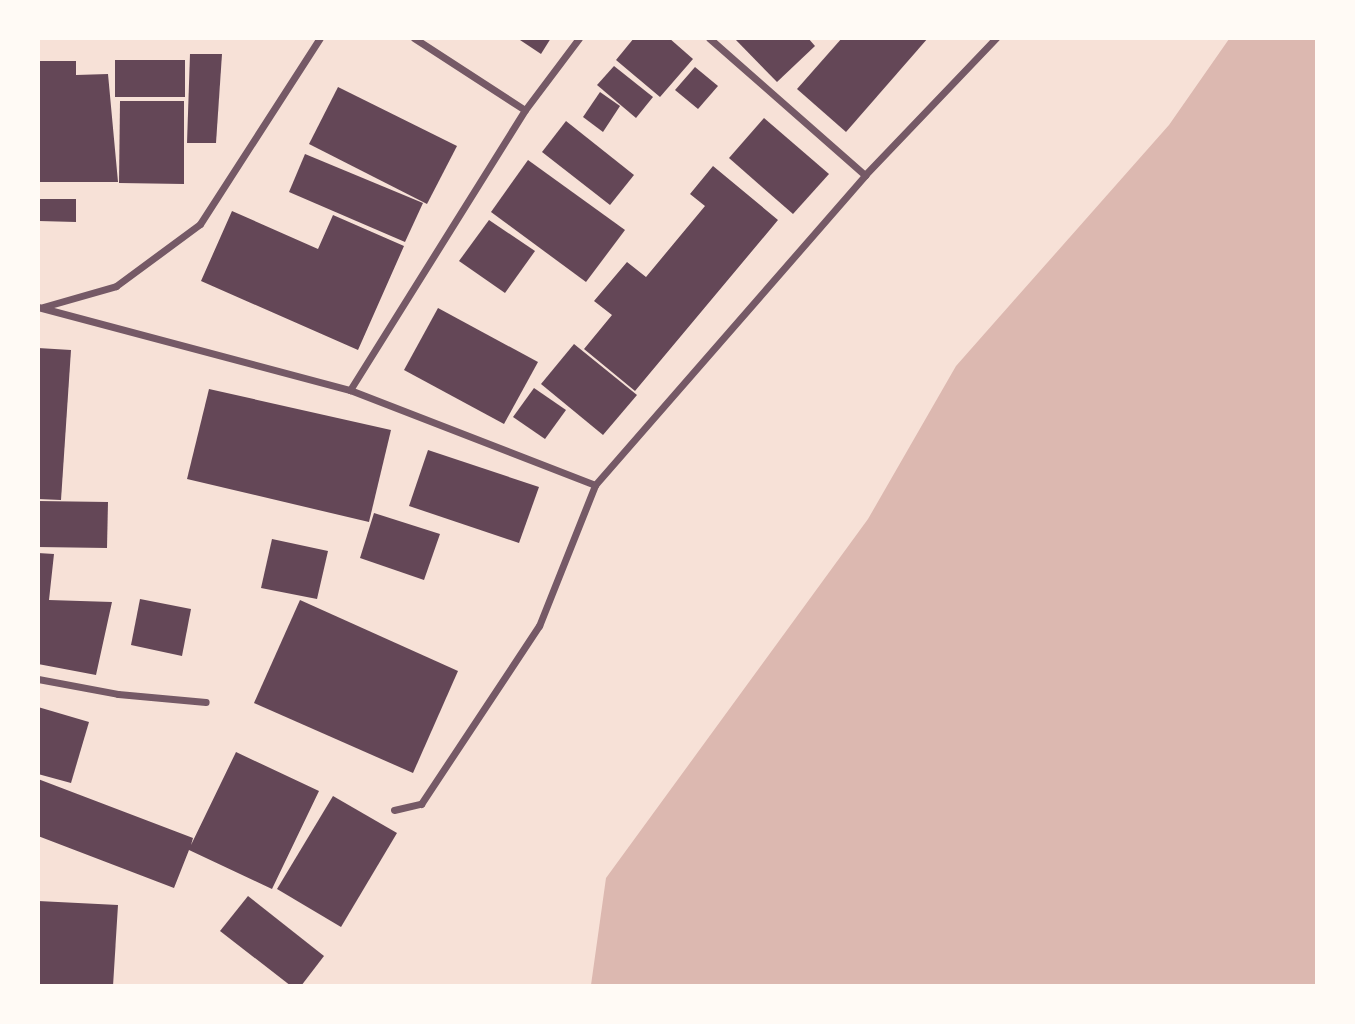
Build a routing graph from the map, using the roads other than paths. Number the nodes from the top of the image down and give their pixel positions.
1 (320, 38) edge
2 (414, 38) edge
3 (579, 38) edge
4 (709, 38) edge
5 (996, 38) edge
6 (524, 110) junction
7 (865, 175) junction
8 (40, 307) edge
9 (350, 390) junction
10 (595, 485) junction
11 (38, 679) edge
12 (206, 702) dead end
13 (394, 810) dead end

1 - 8 street
2 - 6 street
3 - 6 street
4 - 7 street
5 - 7 street
6 - 9 street
7 - 10 street
8 - 9 street
9 - 10 street
10 - 13 street
11 - 12 street

